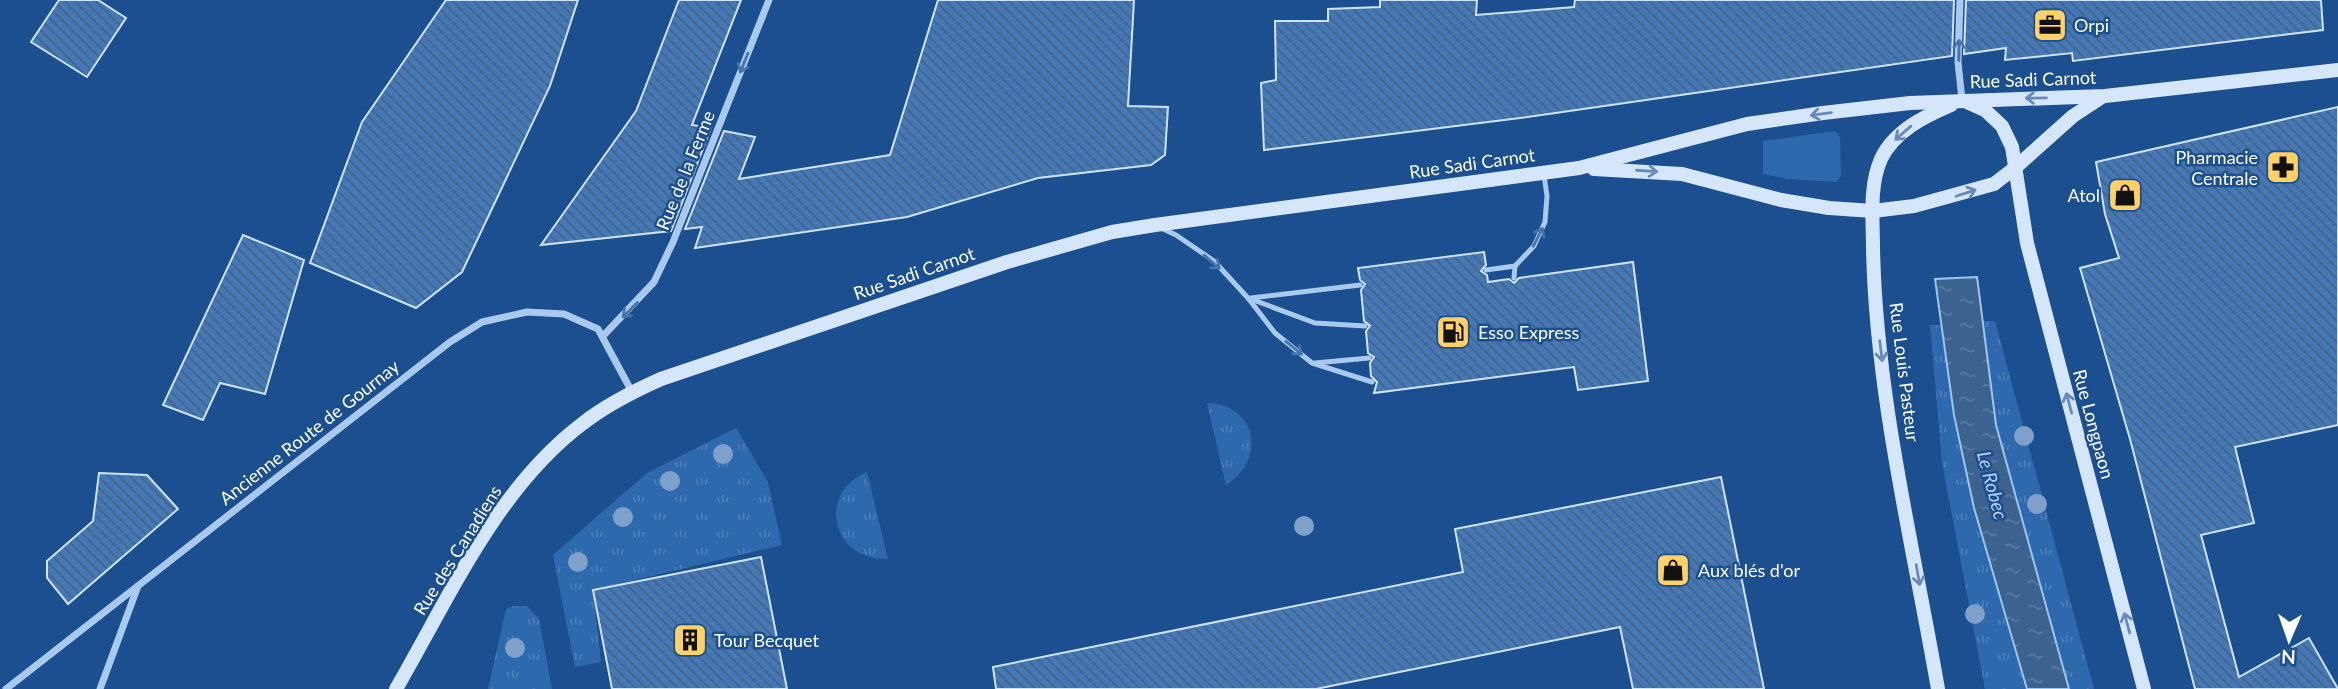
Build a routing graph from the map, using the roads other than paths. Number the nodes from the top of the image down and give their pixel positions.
1 (769, 0) edge
2 (1960, 0) edge
3 (2338, 70) edge
4 (2105, 96) junction
5 (1962, 100) junction
6 (2016, 167) junction
7 (1579, 168) junction
8 (1544, 173) junction
9 (1872, 211) junction
10 (1155, 225) junction
11 (1515, 266) junction
12 (1486, 270) dead end
13 (1514, 278) dead end
14 (1360, 285) dead end
15 (1248, 299) junction
16 (1365, 326) dead end
17 (603, 337) junction
18 (1369, 358) dead end
19 (1312, 363) junction
20 (1372, 382) dead end
21 (632, 392) junction
22 (138, 586) junction
23 (6, 689) edge
24 (100, 689) edge
25 (396, 689) edge
26 (1938, 689) edge
27 (2144, 689) edge

1 -> 17 street, Rue de la Ferme
5 -> 2 street
3 - 4 street, Rue Sadi Carnot
4 -> 5 street, Rue Sadi Carnot
4 - 6 street
5 - 6 street, Rue Longpaon
5 -> 7 street, Rue Sadi Carnot
5 -> 9 street, Rue Louis Pasteur
9 -> 6 street
27 -> 6 street, Rue Longpaon
7 - 8 street, Rue Sadi Carnot
7 -> 9 street
8 - 10 street, Rue Sadi Carnot
11 -> 8 lane
9 -> 26 street, Rue Louis Pasteur
10 -> 15 lane
10 - 21 street, Rue Sadi Carnot
11 - 12 lane
11 - 13 lane
14 - 15 lane
15 - 16 lane
15 -> 19 lane
17 - 21 street, Ancienne Route de Gournay
17 - 22 street, Ancienne Route de Gournay
18 - 19 lane
19 - 20 lane
21 - 25 street, Rue des Canadiens
22 - 23 street, Ancienne Route de Gournay
22 - 24 street

